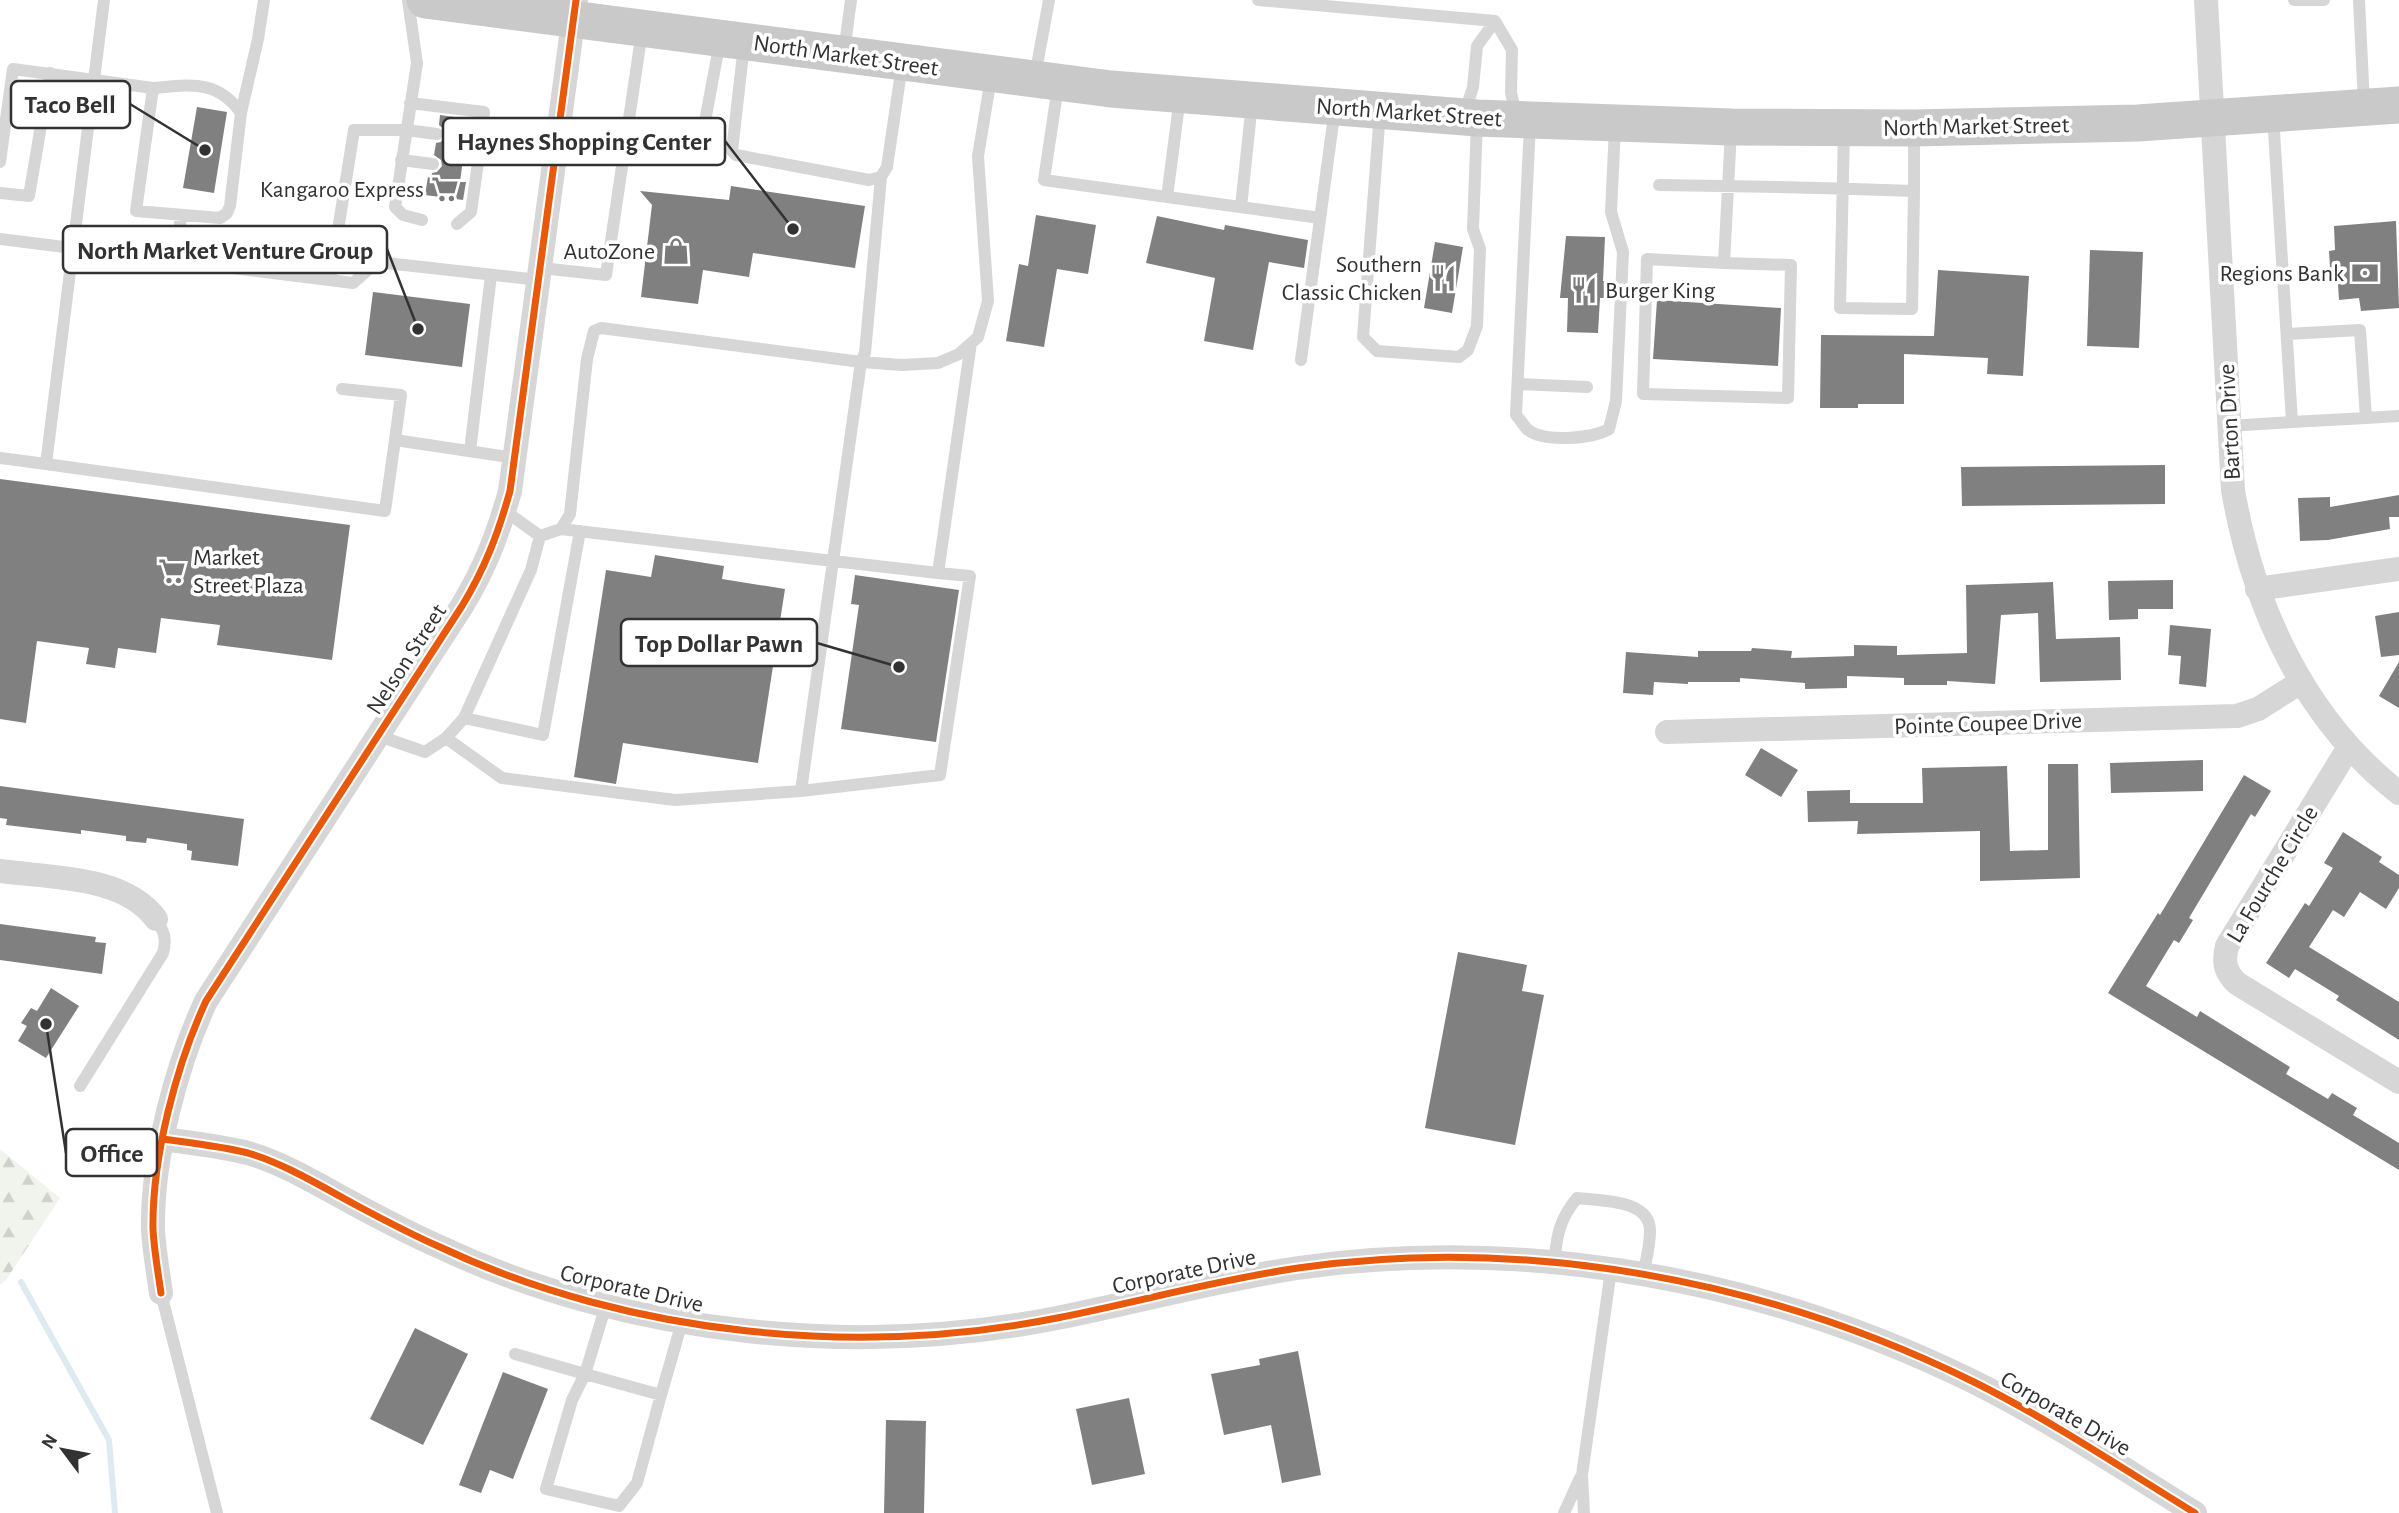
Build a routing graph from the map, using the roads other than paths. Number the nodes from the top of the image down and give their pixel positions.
1 (104, 0) edge
2 (264, 0) edge
3 (408, 0) edge
4 (425, 0) edge
5 (851, 0) edge
6 (1049, 0) edge
7 (1258, 0) edge
8 (2206, 0) edge
9 (2294, 0) edge
10 (2324, 0) edge
11 (2359, 0) edge
12 (495, 4) edge
13 (575, 9) edge
14 (1495, 21) junction
15 (642, 28) junction
16 (733, 40) junction
17 (843, 55) junction
18 (902, 63) junction
19 (7, 68) edge
20 (50, 73) junction
21 (992, 74) junction
22 (96, 78) junction
23 (1047, 81) junction
24 (153, 88) junction
25 (1180, 95) junction
26 (1252, 101) junction
27 (410, 103) junction
28 (2381, 106) edge
29 (1335, 108) junction
30 (1380, 111) junction
31 (241, 113) junction
32 (2273, 115) junction
33 (1470, 118) junction
34 (2213, 118) junction
35 (1524, 120) junction
36 (1616, 124) junction
37 (1731, 127) junction
38 (1844, 128) junction
39 (1914, 128) junction
40 (406, 130) junction
41 (438, 134) dead end
42 (466, 135) dead end
43 (482, 135) junction
44 (558, 137) junction
45 (624, 148) junction
46 (401, 160) junction
47 (0, 162) edge
48 (433, 164) dead end
49 (461, 168) dead end
50 (477, 170) junction
51 (881, 177) junction
52 (1659, 185) dead end
53 (1728, 186) junction
54 (1843, 188) junction
55 (1914, 191) junction
56 (0, 193) edge
57 (1167, 197) junction
58 (1241, 207) junction
59 (180, 215) junction
60 (1320, 218) junction
61 (422, 220) dead end
62 (457, 224) dead end
63 (0, 240) edge
64 (73, 249) junction
65 (181, 263) junction
66 (1724, 263) junction
67 (540, 274) junction
68 (491, 275) junction
69 (330, 280) junction
70 (2287, 334) junction
71 (971, 343) junction
72 (1301, 360) dead end
73 (861, 362) junction
74 (1518, 384) junction
75 (1587, 387) dead end
76 (342, 389) dead end
77 (2399, 416) edge
78 (2366, 418) junction
79 (2292, 422) junction
80 (2230, 426) junction
81 (395, 440) junction
82 (470, 451) junction
83 (0, 458) edge
84 (515, 458) junction
85 (46, 464) junction
86 (505, 511) junction
87 (561, 529) junction
88 (580, 531) junction
89 (540, 536) junction
90 (833, 561) junction
91 (2399, 569) edge
92 (938, 573) junction
93 (2257, 589) junction
94 (2301, 682) junction
95 (464, 718) junction
96 (1667, 732) dead end
97 (379, 736) junction
98 (446, 738) junction
99 (2349, 747) junction
100 (801, 791) junction
101 (2399, 793) edge
102 (0, 871) edge
103 (156, 919) joint
104 (2399, 1082) edge
105 (80, 1086) dead end
106 (163, 1139) junction
107 (1554, 1263) junction
108 (1611, 1270) junction
109 (1643, 1275) junction
110 (161, 1293) joint
111 (606, 1305) junction
112 (682, 1322) junction
113 (515, 1354) dead end
114 (585, 1374) junction
115 (661, 1395) junction
116 (1582, 1475) junction
117 (217, 1513) edge
118 (1564, 1513) edge
119 (1584, 1513) edge
120 (2195, 1513) edge

1 - 22 lane
2 - 31 lane
3 - 27 lane
4 - 12 main road, North Market Street
5 - 17 lane
6 - 23 lane
7 - 14 lane
8 - 34 street, Barton Drive
9 - 10 lane
11 - 28 lane
12 - 13 main road, North Market Street
13 - 15 main road, North Market Street
13 - 44 street, Nelson Street
14 - 33 lane
14 - 35 lane
15 - 16 main road, North Market Street
15 - 45 lane
16 - 17 main road, North Market Street
16 - 45 lane
16 - 51 lane
17 - 18 main road, North Market Street
18 - 21 main road, North Market Street
18 - 51 lane
19 - 20 lane
19 - 47 lane
20 - 22 lane
20 - 56 lane
21 - 23 main road, North Market Street
21 - 71 lane
22 - 24 lane
22 - 64 lane
23 - 25 main road, North Market Street
23 - 57 lane
24 - 31 lane
24 - 59 lane
25 - 26 main road, North Market Street
25 - 57 lane
26 - 29 main road, North Market Street
26 - 58 lane
27 - 40 lane
27 - 43 lane
28 - 32 main road, North Market Street
29 - 30 main road, North Market Street
29 - 60 lane
30 - 33 main road, North Market Street
30 - 33 lane
31 - 59 lane
32 - 34 main road, North Market Street
32 - 70 lane
33 - 35 main road, North Market Street
34 - 39 main road, North Market Street
34 - 80 street, Barton Drive
35 - 36 main road, North Market Street
35 - 74 lane
36 - 37 main road, North Market Street
36 - 74 lane
37 - 38 main road, North Market Street
37 - 53 lane
38 - 39 main road, North Market Street
38 - 54 lane
39 - 55 lane
40 - 41 lane
40 - 46 lane
40 - 69 lane
42 - 43 lane
43 - 44 lane
43 - 50 lane
44 - 67 street, Nelson Street
45 - 67 lane
46 - 48 lane
46 - 61 lane
49 - 50 lane
50 - 62 lane
51 - 73 lane
52 - 53 lane
53 - 54 lane
53 - 66 lane
54 - 55 lane
54 - 55 lane
57 - 58 lane
58 - 60 lane
59 - 65 lane
60 - 72 lane
63 - 64 lane
64 - 65 lane
64 - 85 lane
65 - 69 lane
66 - 66 lane
67 - 68 lane
67 - 84 street, Nelson Street
68 - 69 lane
68 - 82 lane
70 - 78 lane
70 - 79 lane
71 - 73 lane
71 - 92 lane
73 - 87 lane
73 - 90 lane
74 - 75 lane
76 - 81 lane
77 - 78 lane
78 - 79 lane
79 - 80 lane
80 - 93 street, Barton Drive
81 - 82 lane
81 - 85 lane
82 - 84 lane
83 - 85 lane
84 - 86 street, Nelson Street
86 - 89 lane
86 - 97 street, Nelson Street
87 - 88 lane
87 - 89 lane
88 - 90 lane
88 - 95 lane
89 - 95 lane
90 - 92 lane
90 - 100 lane
91 - 93 street
92 - 100 lane
93 - 94 street, Barton Drive
94 - 96 street, Pointe Coupee Drive
94 - 99 street, Barton Drive
95 - 98 lane
97 - 98 lane
97 - 106 street, Nelson Street
98 - 100 lane
99 - 101 street, Barton Drive
99 - 104 street, La Fourche Circle
102 - 103 street
103 - 105 lane
106 - 110 street, Nelson Street
106 - 111 street, Corporate Drive
107 - 108 street, Corporate Drive
107 - 109 lane
107 - 112 street, Corporate Drive
108 - 109 street, Corporate Drive
108 - 116 lane
109 - 120 street, Corporate Drive
110 - 117 lane
111 - 112 street, Corporate Drive
111 - 114 lane
112 - 115 lane
113 - 114 lane
114 - 115 lane
114 - 115 lane
116 - 118 lane
116 - 119 lane

